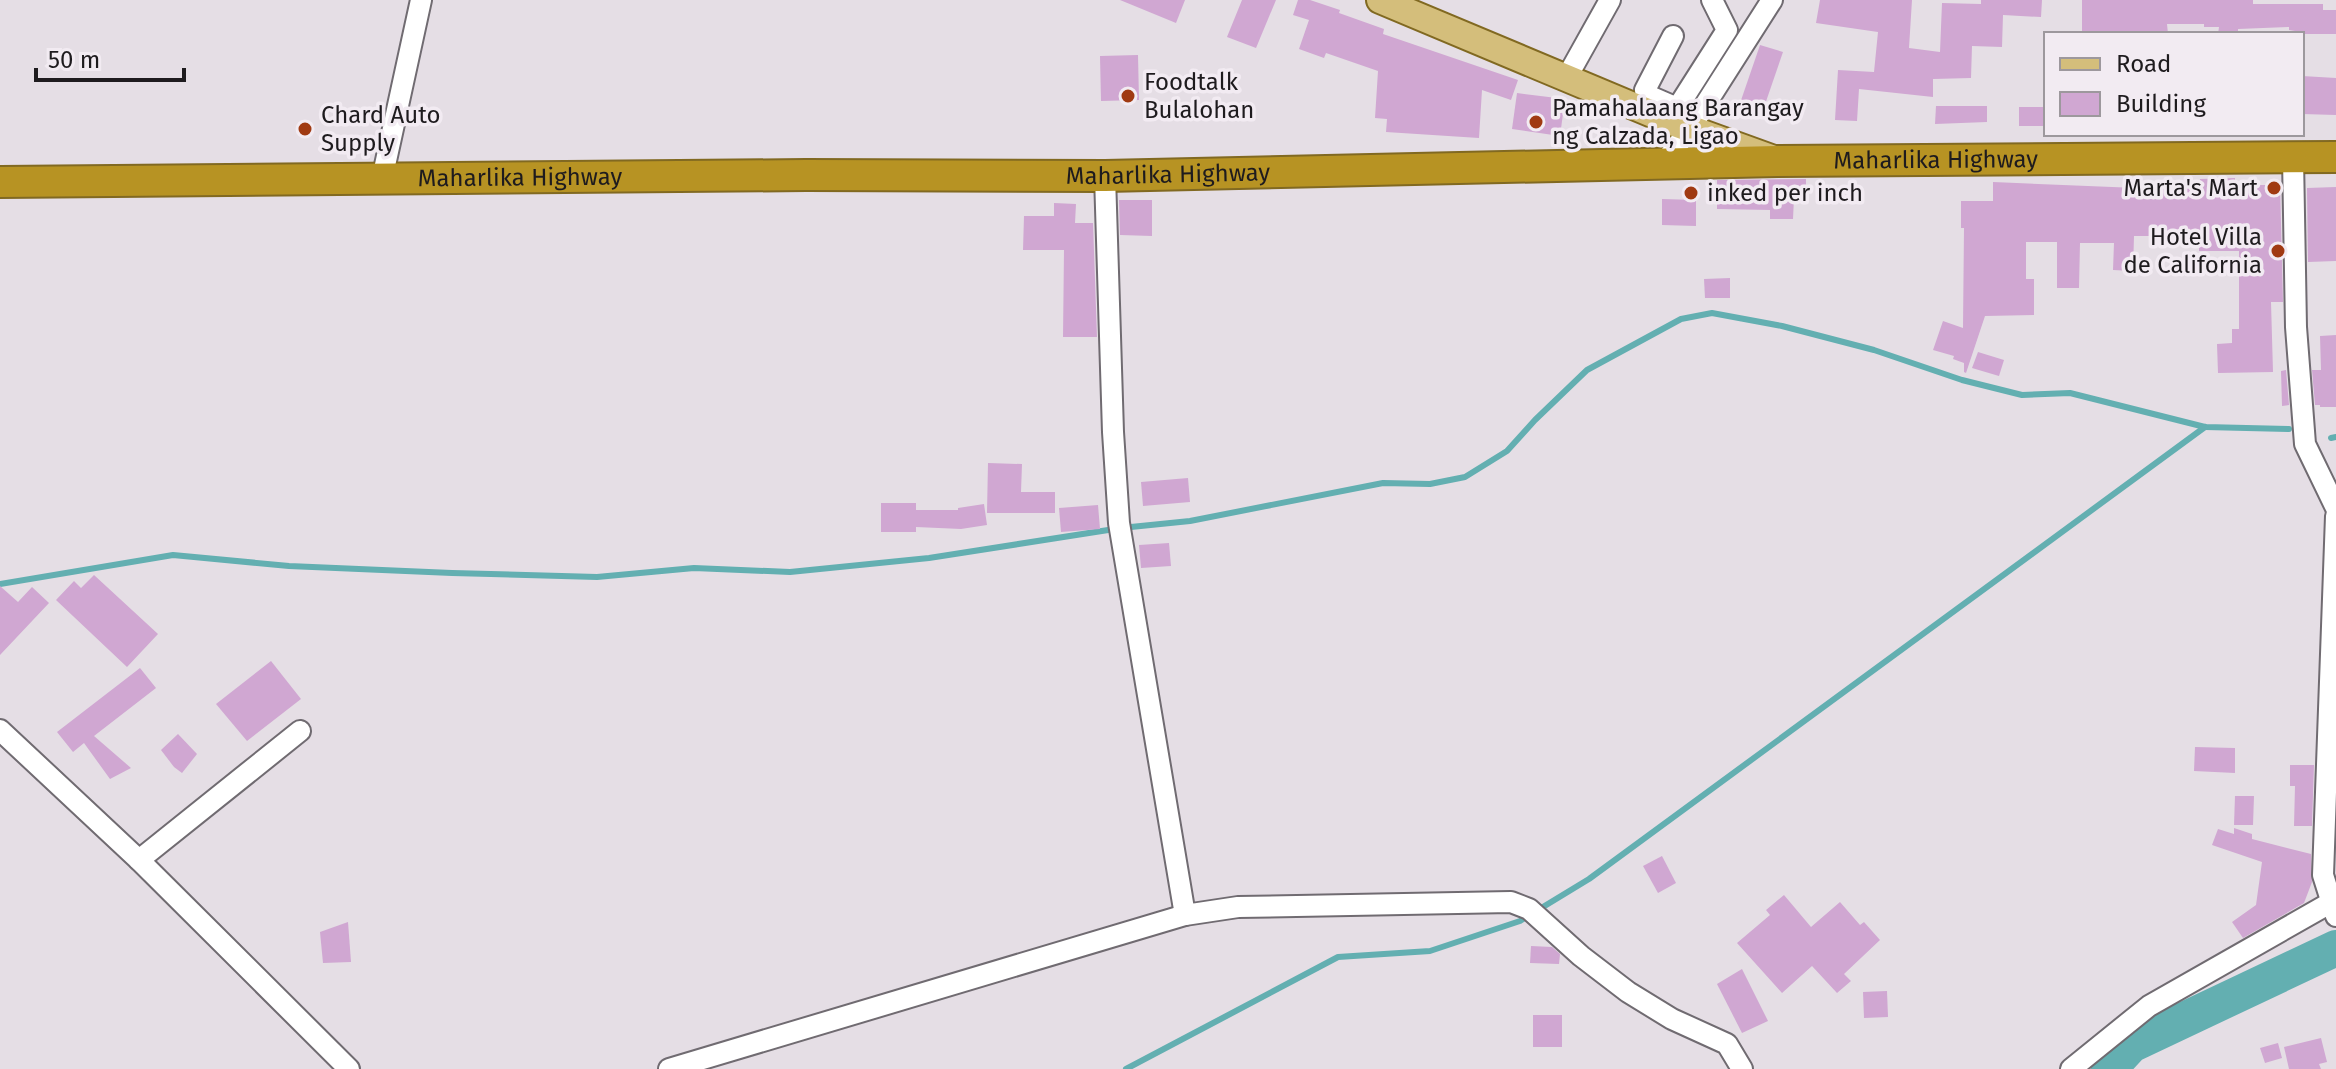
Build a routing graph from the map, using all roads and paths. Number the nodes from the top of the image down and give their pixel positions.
1 (421, 0) edge
2 (1380, 0) edge
3 (1610, 0) edge
4 (1712, 0) edge
5 (1763, 3) edge
6 (1673, 36) dead end
7 (1567, 77) junction
8 (1679, 119) junction
9 (2336, 157) edge
10 (2293, 158) junction
11 (1778, 161) junction
12 (1664, 163) junction
13 (1105, 176) junction
14 (382, 179) junction
15 (0, 182) edge
16 (2336, 508) edge
17 (2336, 516) edge
18 (0, 730) edge
19 (300, 731) dead end
20 (139, 860) junction
21 (2333, 910) edge
22 (1185, 915) junction
23 (349, 1069) edge
24 (669, 1069) edge
25 (1742, 1069) edge
26 (2071, 1069) edge

1 - 14 street
2 - 7 main road
3 - 7 street
4 - 8 street
5 - 8 street
6 - 8 street
7 - 8 main road
8 - 11 main road
8 - 12 street
9 - 10 highway, Maharlika Highway
10 - 11 highway, Maharlika Highway
10 - 16 street
11 - 12 highway, Maharlika Highway
12 - 13 highway, Maharlika Highway
13 - 14 highway, Maharlika Highway
13 - 22 street
14 - 15 highway, Maharlika Highway
17 - 21 street
18 - 20 street
19 - 20 street
20 - 23 street
21 - 26 street
22 - 24 street
22 - 25 street

